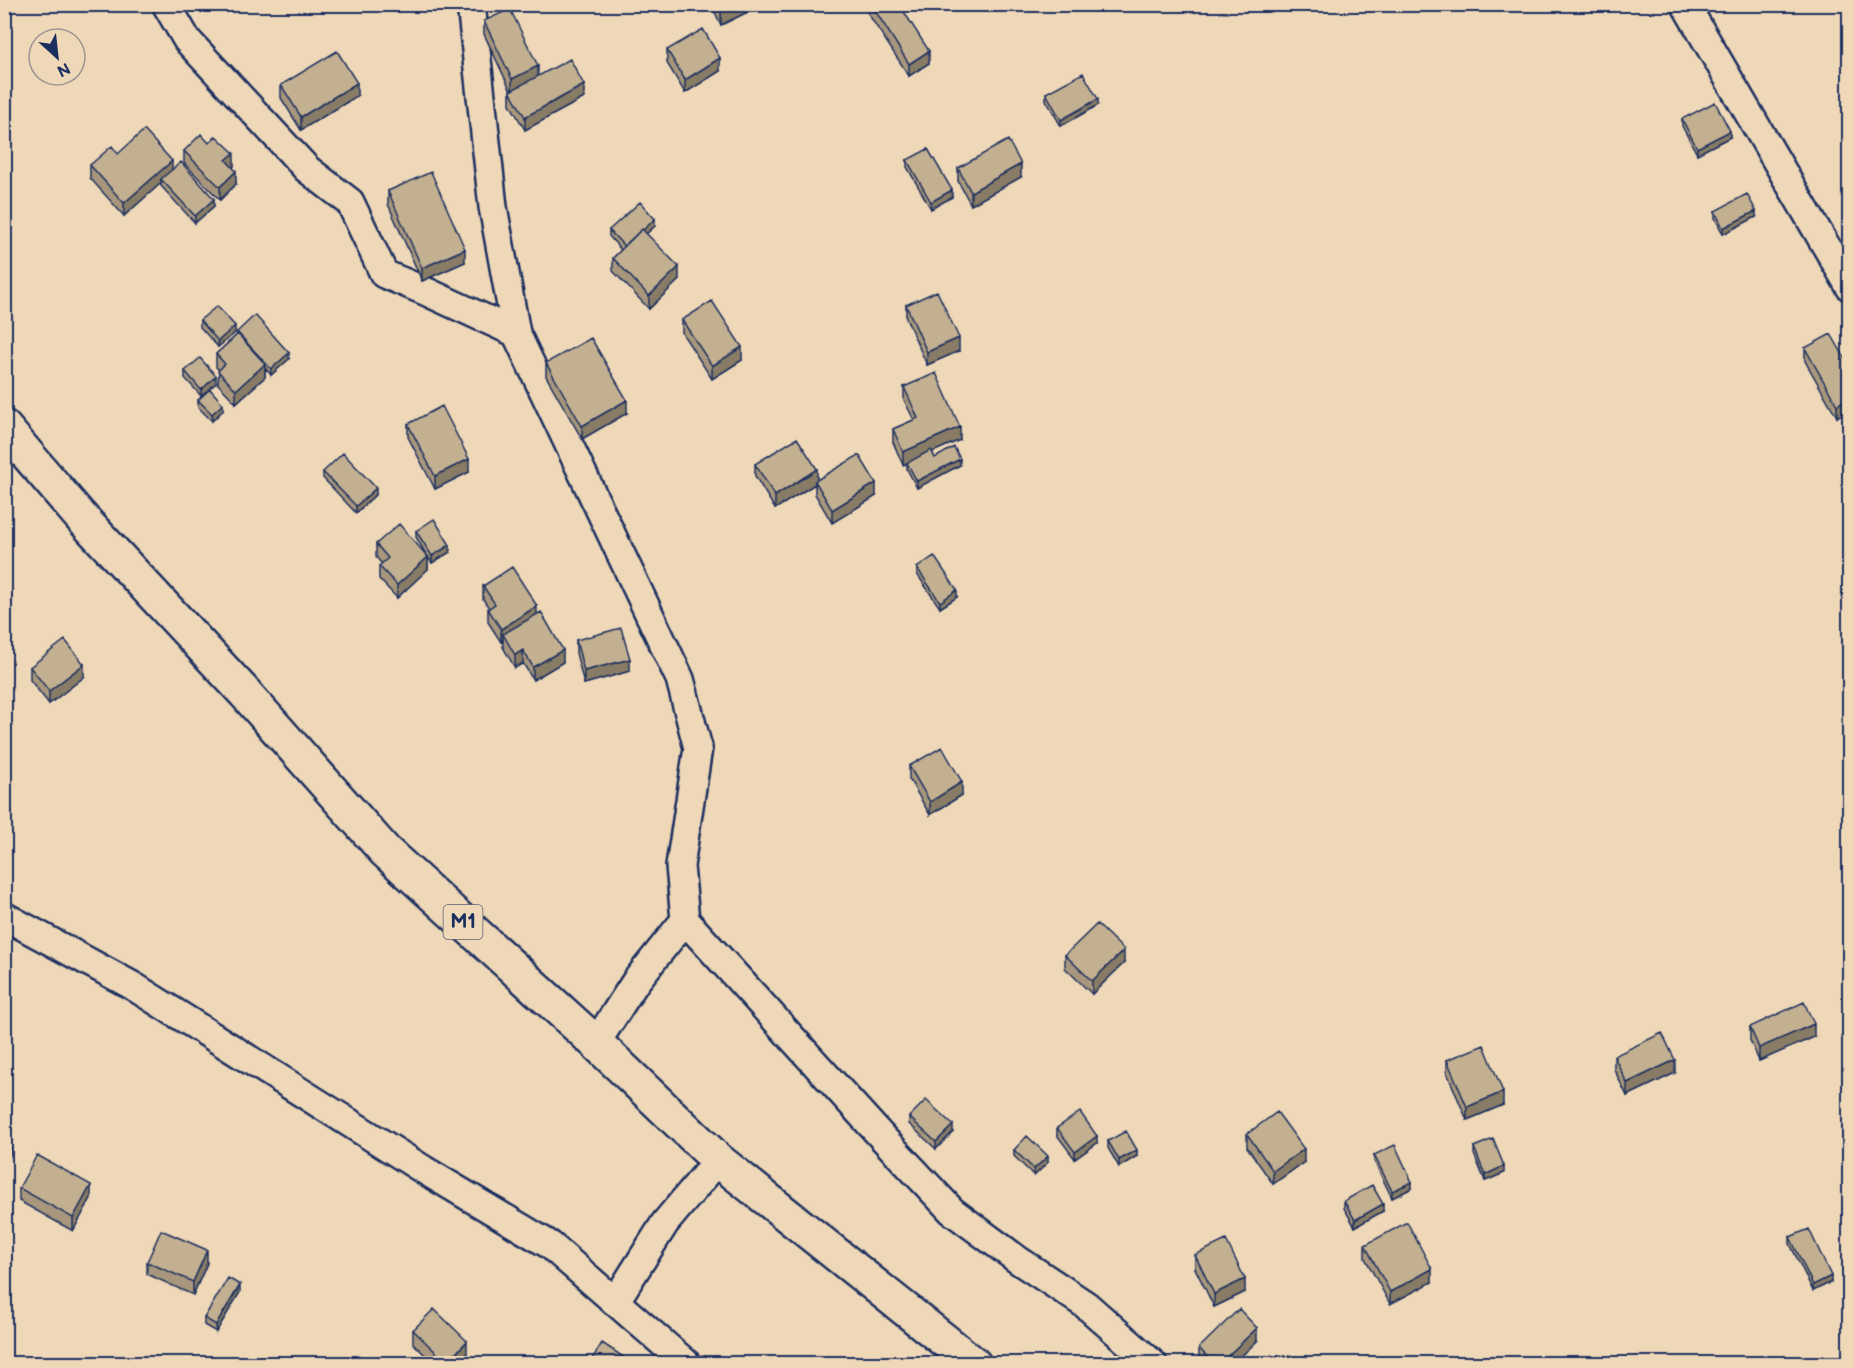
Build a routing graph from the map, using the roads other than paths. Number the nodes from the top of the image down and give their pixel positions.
1 (166, 4) edge
2 (471, 4) edge
3 (1685, 4) edge
4 (1850, 287) edge
5 (516, 333) junction
6 (4, 427) edge
7 (4, 916) edge
8 (685, 920) junction
9 (596, 1043) junction
10 (718, 1160) junction
11 (615, 1302) junction
12 (687, 1364) edge
13 (974, 1364) edge
14 (1153, 1364) edge

1 - 5 street
2 - 5 street
3 - 4 street
5 - 8 street
6 - 9 highway, M1
7 - 11 street
8 - 9 street
8 - 14 street
9 - 10 highway, M1
10 - 11 street
10 - 13 highway, M1
11 - 12 street

